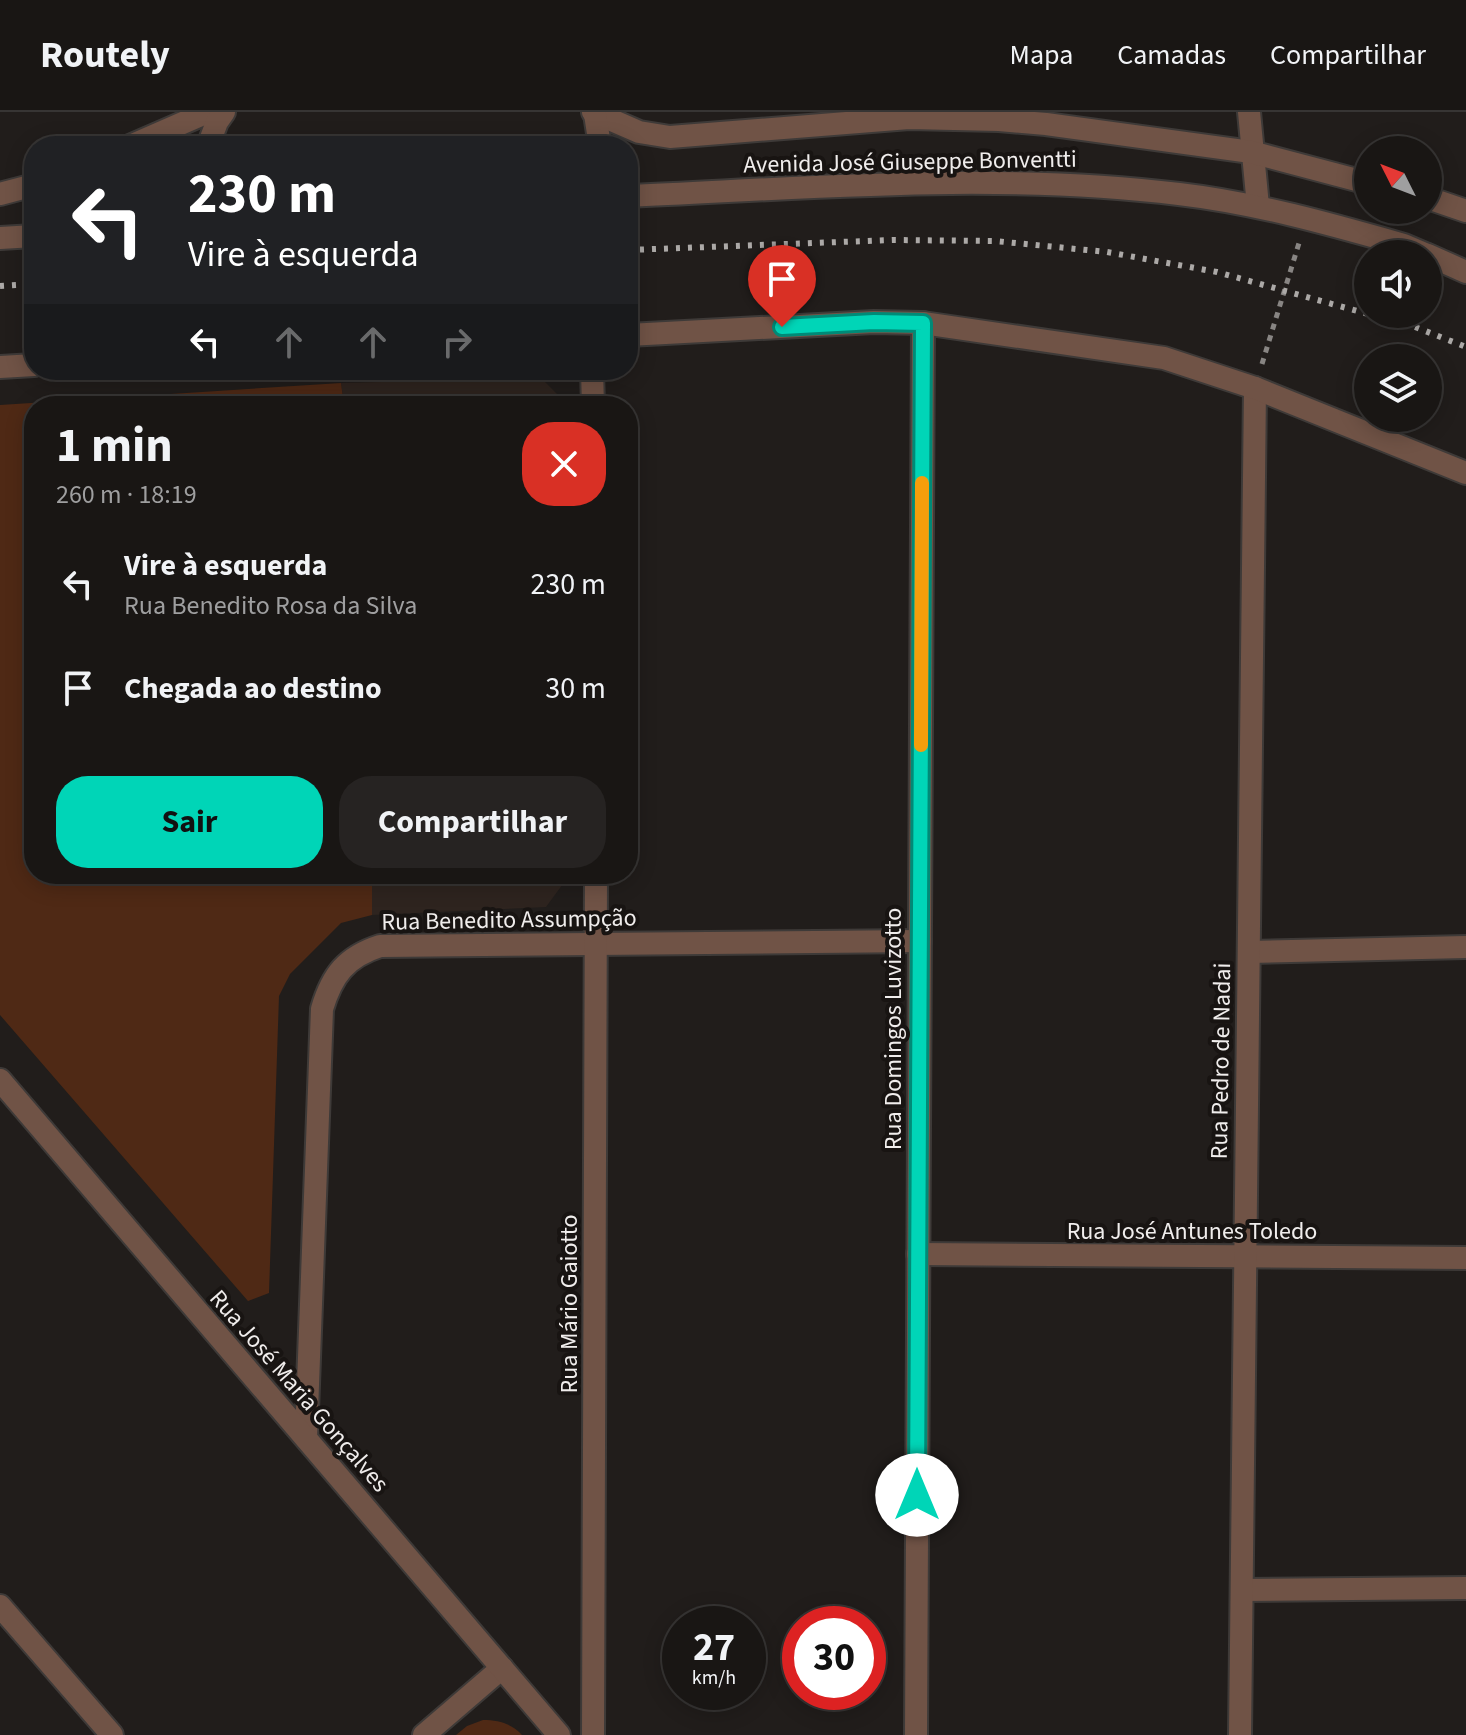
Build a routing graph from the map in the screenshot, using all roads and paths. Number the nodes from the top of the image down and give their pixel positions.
1 (208, 112) edge
2 (224, 112) edge
3 (1249, 112) edge
4 (594, 113) edge
5 (910, 115) edge
6 (153, 136) edge
7 (212, 136) edge
8 (598, 136) edge
9 (1251, 152) junction
10 (1354, 179) edge
11 (24, 188) edge
12 (0, 194) edge
13 (638, 196) edge
14 (1442, 203) edge
15 (1258, 206) junction
16 (1466, 211) edge
17 (1306, 218) junction
18 (24, 237) edge
19 (0, 238) edge
20 (1386, 240) edge
21 (1442, 262) edge
22 (1466, 272) edge
23 (923, 323) junction
24 (638, 334) edge
25 (24, 366) edge
26 (0, 367) edge
27 (1255, 388) junction
28 (1466, 473) edge
29 (596, 884) edge
30 (920, 941) junction
31 (596, 943) junction
32 (1466, 947) edge
33 (1249, 952) junction
34 (0, 1080) edge
35 (918, 1254) junction
36 (1245, 1257) junction
37 (1466, 1258) edge
38 (306, 1438) junction
39 (1466, 1588) edge
40 (1242, 1590) junction
41 (0, 1606) edge
42 (502, 1668) junction
43 (112, 1735) edge
44 (424, 1735) edge
45 (559, 1735) edge
46 (593, 1735) edge
47 (916, 1735) edge
48 (1240, 1735) edge

1 - 6 street
2 - 7 street
3 - 9 street
4 - 5 street, Avenida José Giuseppe Bonventti
4 - 8 street
5 - 9 street, Avenida José Giuseppe Bonventti
9 - 10 street, Avenida José Giuseppe Bonventti
9 - 15 street
11 - 12 street
13 - 15 street, Avenida José Giuseppe Bonventti
14 - 16 street
15 - 17 street, Avenida José Giuseppe Bonventti
17 - 20 street, Avenida José Giuseppe Bonventti
17 - 27 path
18 - 19 street
21 - 22 street, Avenida José Giuseppe Bonventti
23 - 24 street
23 - 27 street
23 - 30 street, Rua Domingos Luvizotto
25 - 26 street
27 - 28 street
27 - 33 street, Rua Pedro de Nadai
29 - 31 street, Rua Mário Gaiotto
30 - 31 street, Rua Benedito Assumpção
30 - 35 street, Rua Domingos Luvizotto
31 - 38 street, Rua Benedito Assumpção
31 - 46 street, Rua Mário Gaiotto
32 - 33 street
33 - 36 street, Rua Pedro de Nadai
34 - 38 street, Rua José Maria Gonçalves
35 - 36 street, Rua José Antunes Toledo
35 - 47 street, Rua Domingos Luvizotto
36 - 37 street, Rua José Antunes Toledo
36 - 40 street, Rua Pedro de Nadai
38 - 42 street, Rua José Maria Gonçalves
39 - 40 street
40 - 48 street, Rua Pedro de Nadai
41 - 43 street
42 - 44 street
42 - 45 street, Rua José Maria Gonçalves

